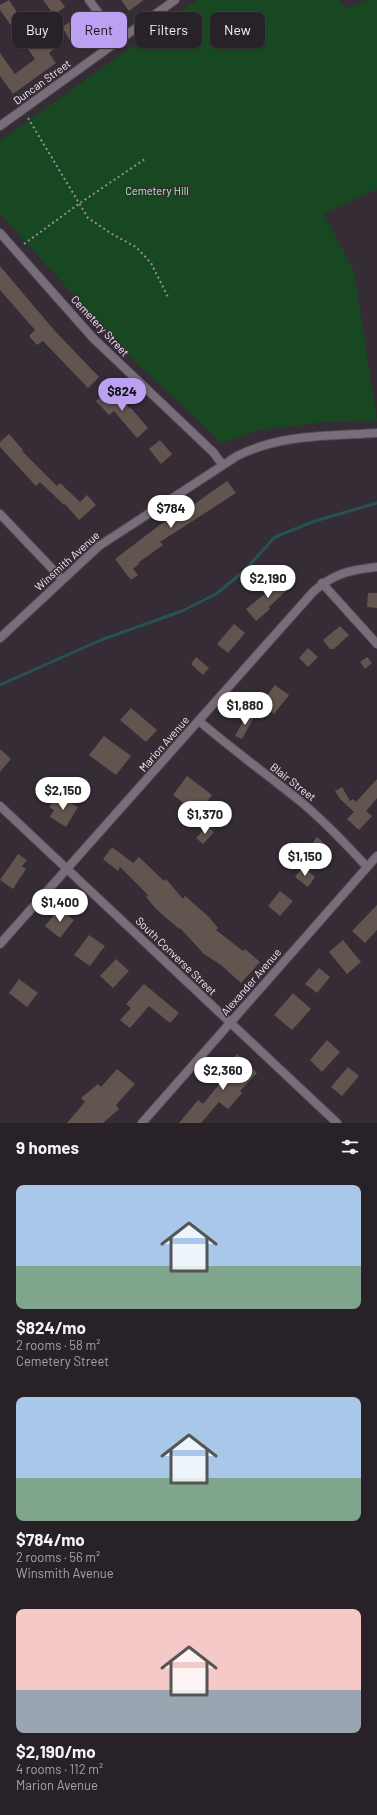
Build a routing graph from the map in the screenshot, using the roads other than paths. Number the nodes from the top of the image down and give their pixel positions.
1 (89, 0) edge
2 (176, 0) edge
3 (98, 12) edge
4 (127, 35) edge
5 (109, 48) edge
6 (0, 126) edge
7 (0, 233) edge
8 (377, 433) edge
9 (222, 464) junction
10 (0, 514) edge
11 (377, 567) edge
12 (62, 579) junction
13 (322, 583) junction
14 (0, 638) edge
15 (377, 644) edge
16 (199, 721) junction
17 (0, 806) edge
18 (377, 856) edge
19 (367, 867) junction
20 (67, 870) junction
21 (0, 944) edge
22 (230, 1023) junction
23 (142, 1123) edge
24 (337, 1123) edge

1 - 3 street
2 - 4 street, Duncan Street
5 - 6 street, Duncan Street
7 - 9 street, Cemetery Street
8 - 9 street, Winsmith Avenue
9 - 12 street, Winsmith Avenue
10 - 12 street
11 - 13 street, Marion Avenue
12 - 14 street, Winsmith Avenue
13 - 15 street
13 - 16 street, Marion Avenue
16 - 19 street, Blair Street
16 - 20 street, Marion Avenue
17 - 20 street, South Converse Street
18 - 19 street, Alexander Avenue
19 - 22 street, Alexander Avenue
20 - 21 street, Marion Avenue
20 - 22 street, South Converse Street
22 - 23 street, Alexander Avenue
22 - 24 street, South Converse Street

